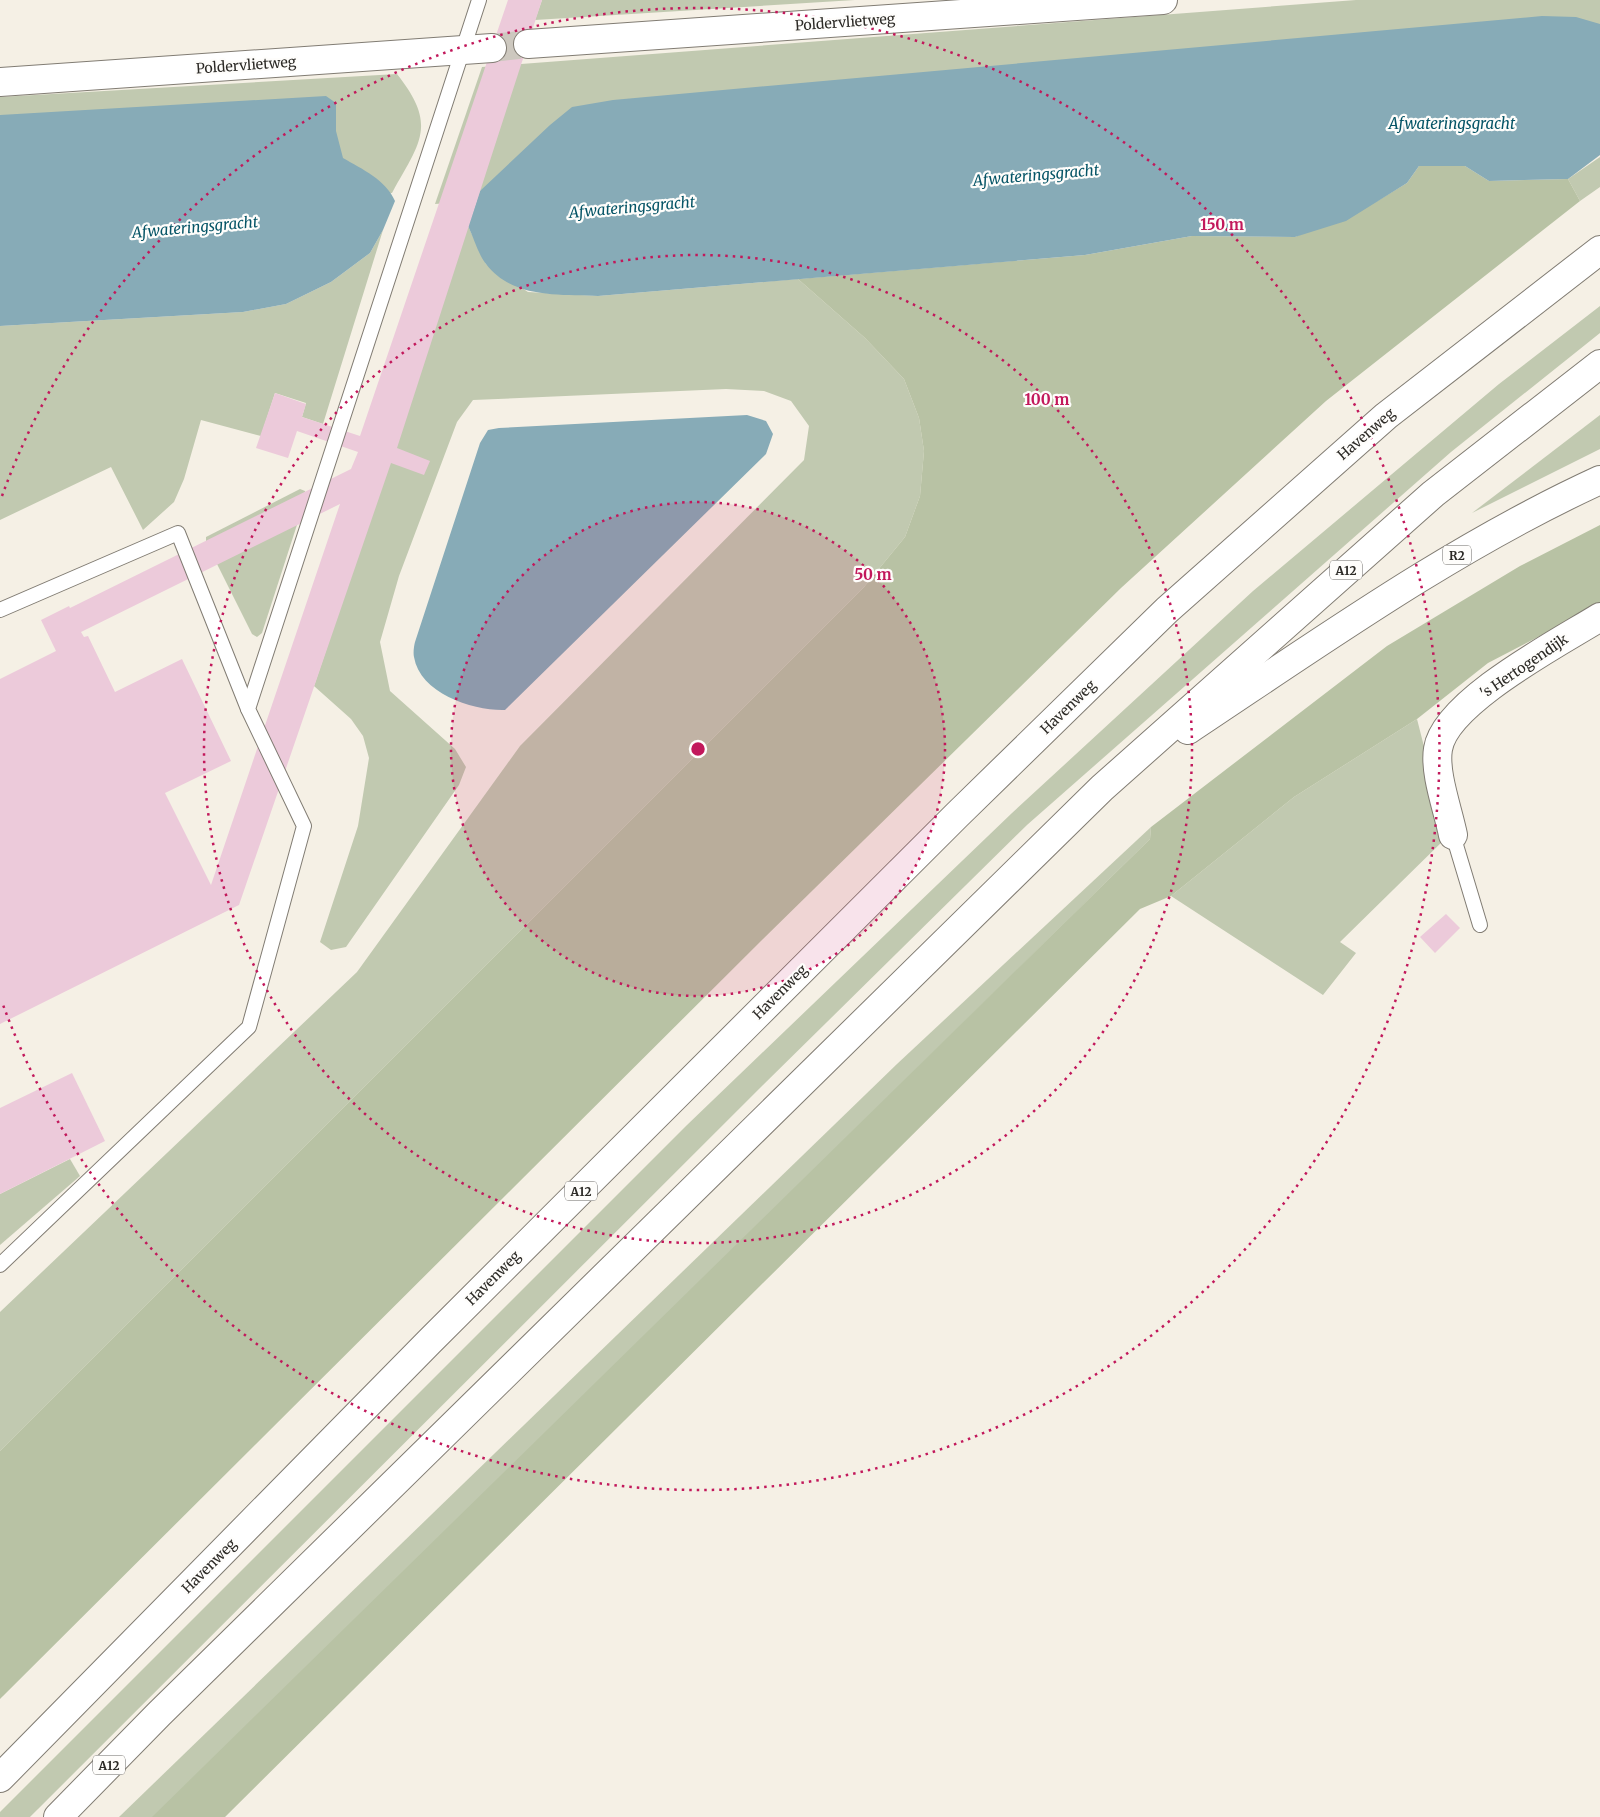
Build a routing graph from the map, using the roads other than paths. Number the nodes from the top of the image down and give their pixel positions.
1 (479, 0) edge
2 (1163, 0) edge
3 (528, 44) tunnel mouth
4 (492, 48) tunnel mouth
5 (462, 50) junction
6 (0, 82) edge
7 (1600, 250) edge
8 (1600, 364) edge
9 (1600, 480) edge
10 (0, 610) edge
11 (1600, 617) edge
12 (248, 709) junction
13 (1102, 788) junction
14 (1453, 835) joint
15 (1480, 925) dead end
16 (0, 1265) edge
17 (0, 1778) edge
18 (58, 1817) edge

1 - 5 lane
2 - 3 main road, Poldervlietweg
4 - 5 main road, Poldervlietweg
5 - 6 main road, Poldervlietweg
5 - 12 lane
7 - 17 main road, Havenweg / A12
8 - 13 main road, A12
9 - 13 main road, R2
10 - 12 lane
11 - 14 main road, 's Hertogendijk
12 - 16 lane
13 - 18 main road, A12
14 - 15 lane

